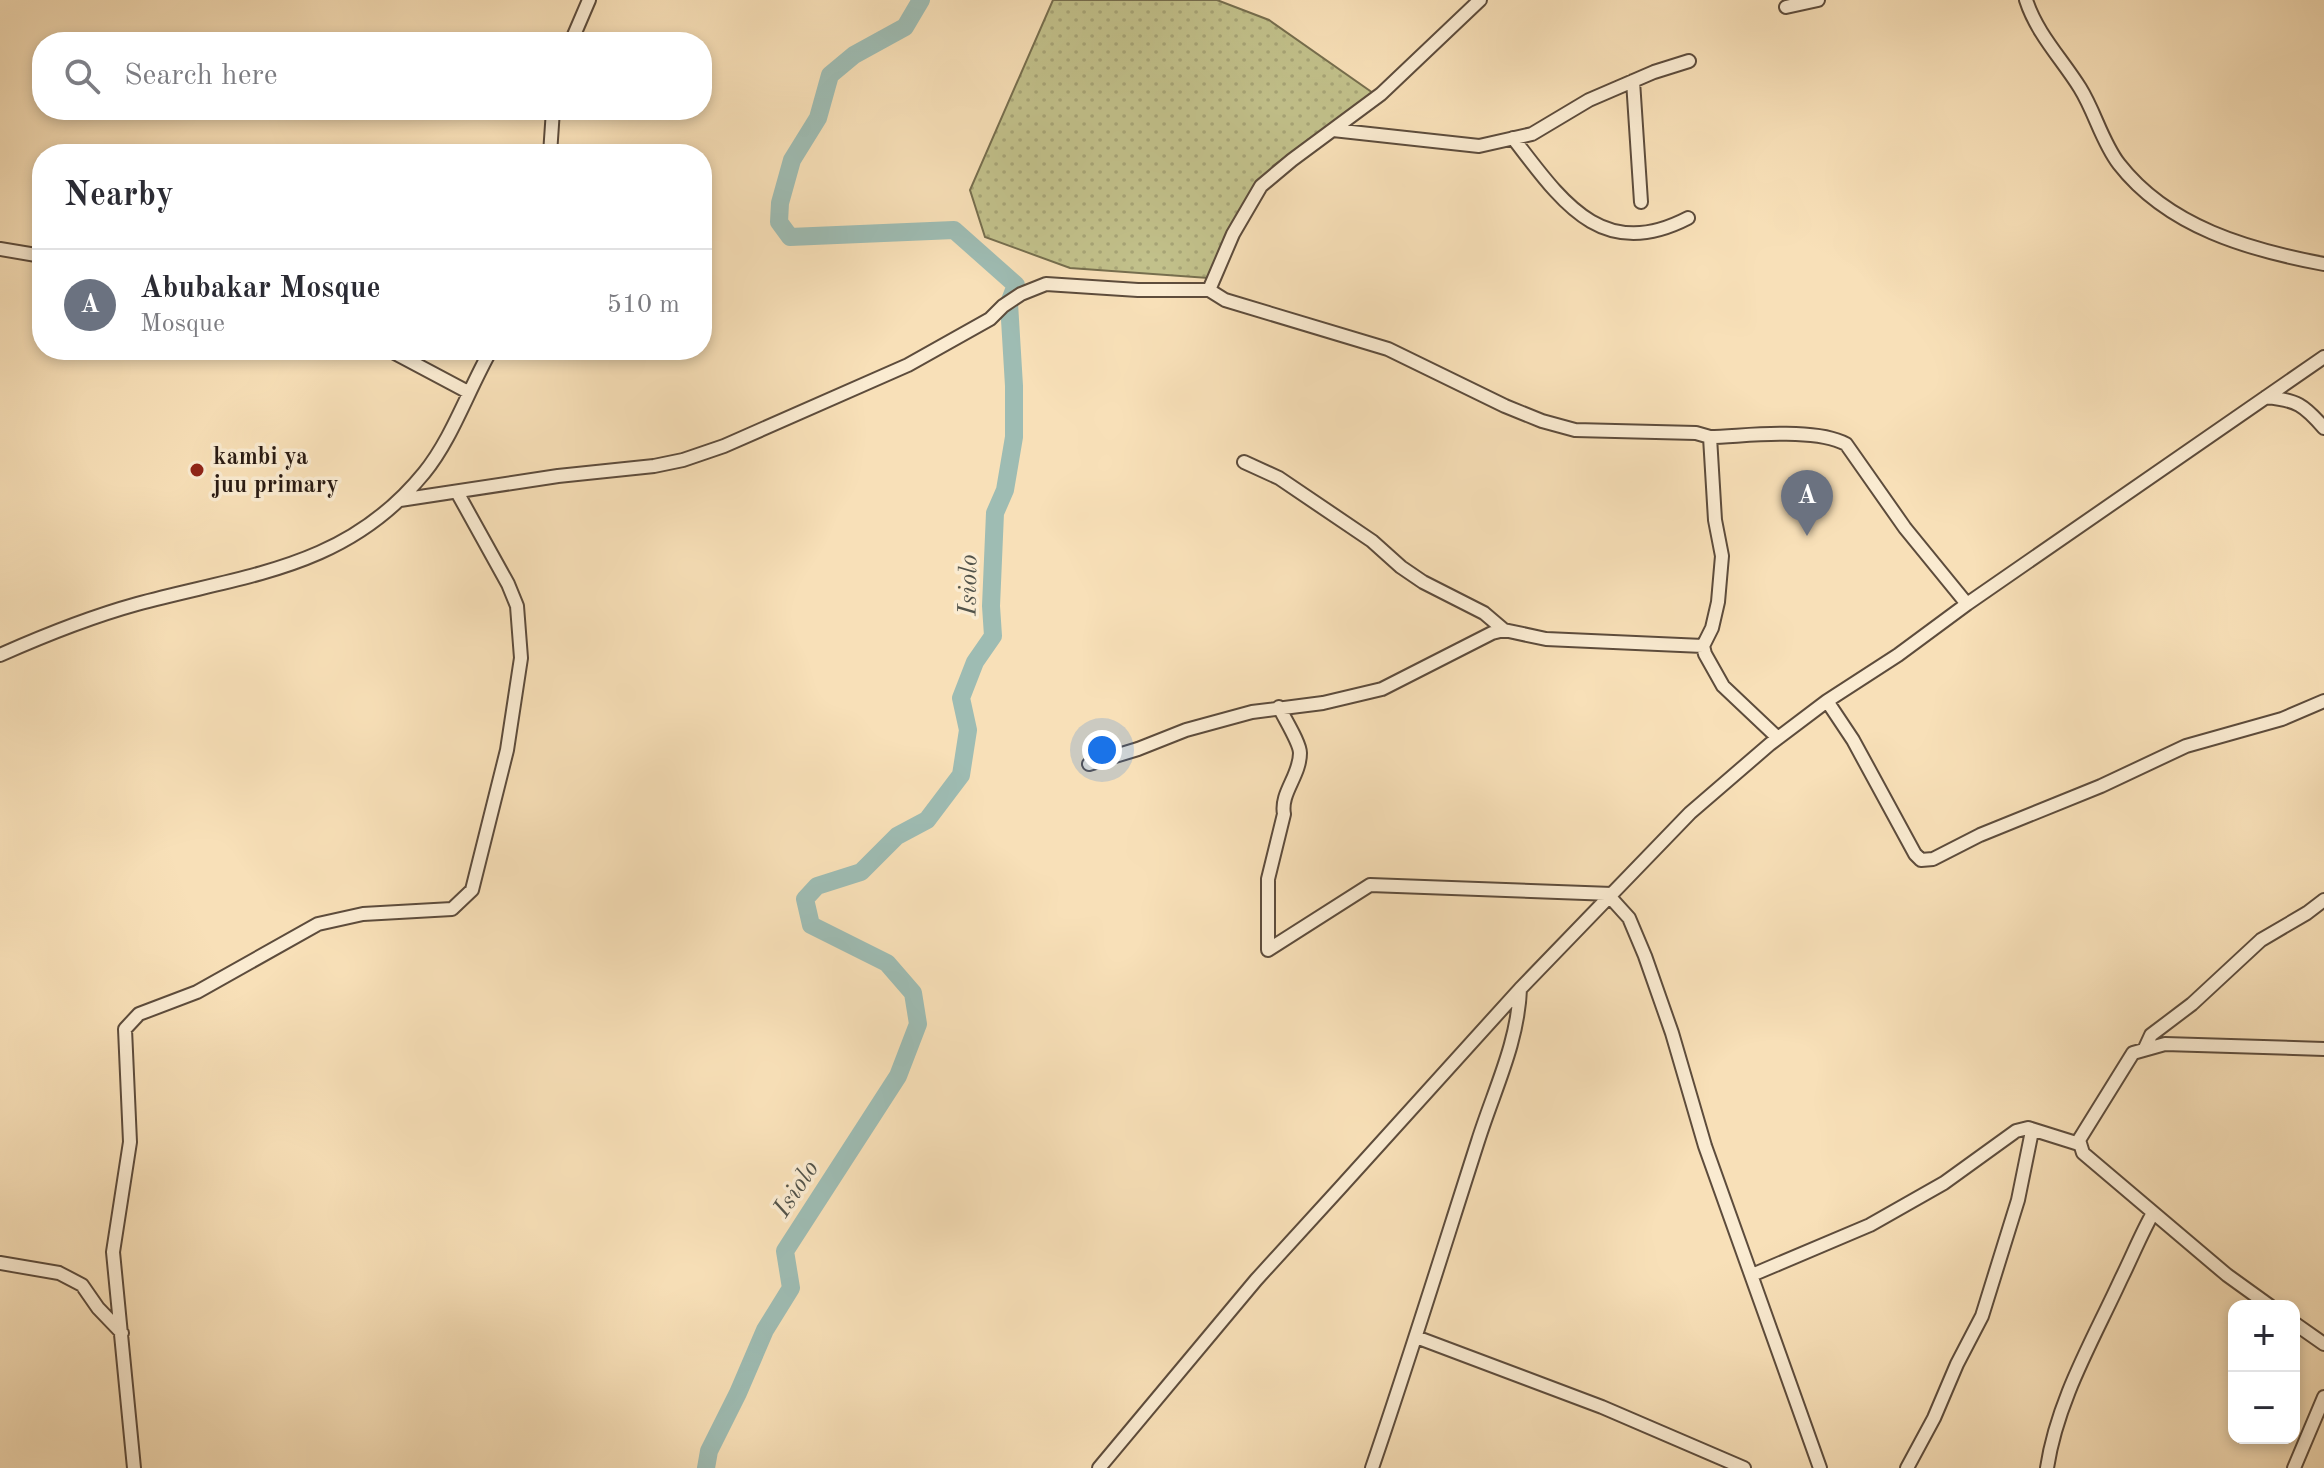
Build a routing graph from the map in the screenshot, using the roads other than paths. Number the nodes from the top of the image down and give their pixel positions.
1 (589, 0) edge
2 (1480, 0) edge
3 (1818, 0) edge
4 (2026, 0) edge
5 (1786, 7) dead end
6 (575, 32) edge
7 (1689, 61) dead end
8 (1633, 81) junction
9 (552, 120) edge
10 (1333, 130) junction
11 (1513, 138) junction
12 (551, 144) edge
13 (1641, 202) dead end
14 (1688, 218) dead end
15 (0, 249) edge
16 (32, 254) edge
17 (2324, 264) edge
18 (1209, 290) junction
19 (2324, 357) edge
20 (408, 360) edge
21 (486, 360) edge
22 (468, 392) junction
23 (2266, 397) junction
24 (2324, 428) edge
25 (1710, 437) junction
26 (1244, 462) dead end
27 (457, 492) junction
28 (400, 500) junction
29 (1967, 604) junction
30 (1504, 630) junction
31 (1703, 646) junction
32 (0, 655) edge
33 (1827, 701) junction
34 (2324, 701) edge
35 (1279, 707) junction
36 (1778, 738) junction
37 (1089, 764) dead end
38 (1611, 896) junction
39 (2324, 900) edge
40 (1520, 989) junction
41 (2145, 1048) junction
42 (2324, 1049) edge
43 (2032, 1131) junction
44 (2079, 1144) junction
45 (2153, 1213) junction
46 (0, 1263) edge
47 (1752, 1275) junction
48 (2262, 1300) edge
49 (2300, 1327) edge
50 (122, 1333) junction
51 (1416, 1337) junction
52 (2324, 1344) edge
53 (2324, 1397) edge
54 (134, 1468) edge
55 (1099, 1468) edge
56 (1372, 1468) edge
57 (1744, 1468) edge
58 (1820, 1468) edge
59 (1907, 1468) edge
60 (2047, 1468) edge
61 (2294, 1468) edge

1 - 6 street
2 - 10 street
3 - 5 street
4 - 17 street
7 - 8 street
8 - 11 street
8 - 13 street
9 - 12 street
10 - 11 street
10 - 18 street
11 - 14 street
15 - 16 street
18 - 25 street
18 - 27 street
19 - 23 street
20 - 22 street
21 - 22 street
22 - 28 street
23 - 24 street
23 - 29 street
25 - 29 street
25 - 31 street
26 - 30 street
27 - 28 street
27 - 50 street
28 - 32 street
29 - 33 street
30 - 31 street
30 - 35 street
31 - 36 street
33 - 34 street
33 - 36 street
35 - 37 street
35 - 38 street
36 - 38 street
38 - 40 street
38 - 47 street
39 - 41 street
40 - 51 street
40 - 55 street
41 - 42 street
41 - 44 street
43 - 44 street
43 - 47 street
43 - 59 street
44 - 45 street
45 - 48 street
45 - 60 street
46 - 50 street
47 - 58 street
49 - 52 street
50 - 54 street
51 - 56 street
51 - 57 street
53 - 61 street

